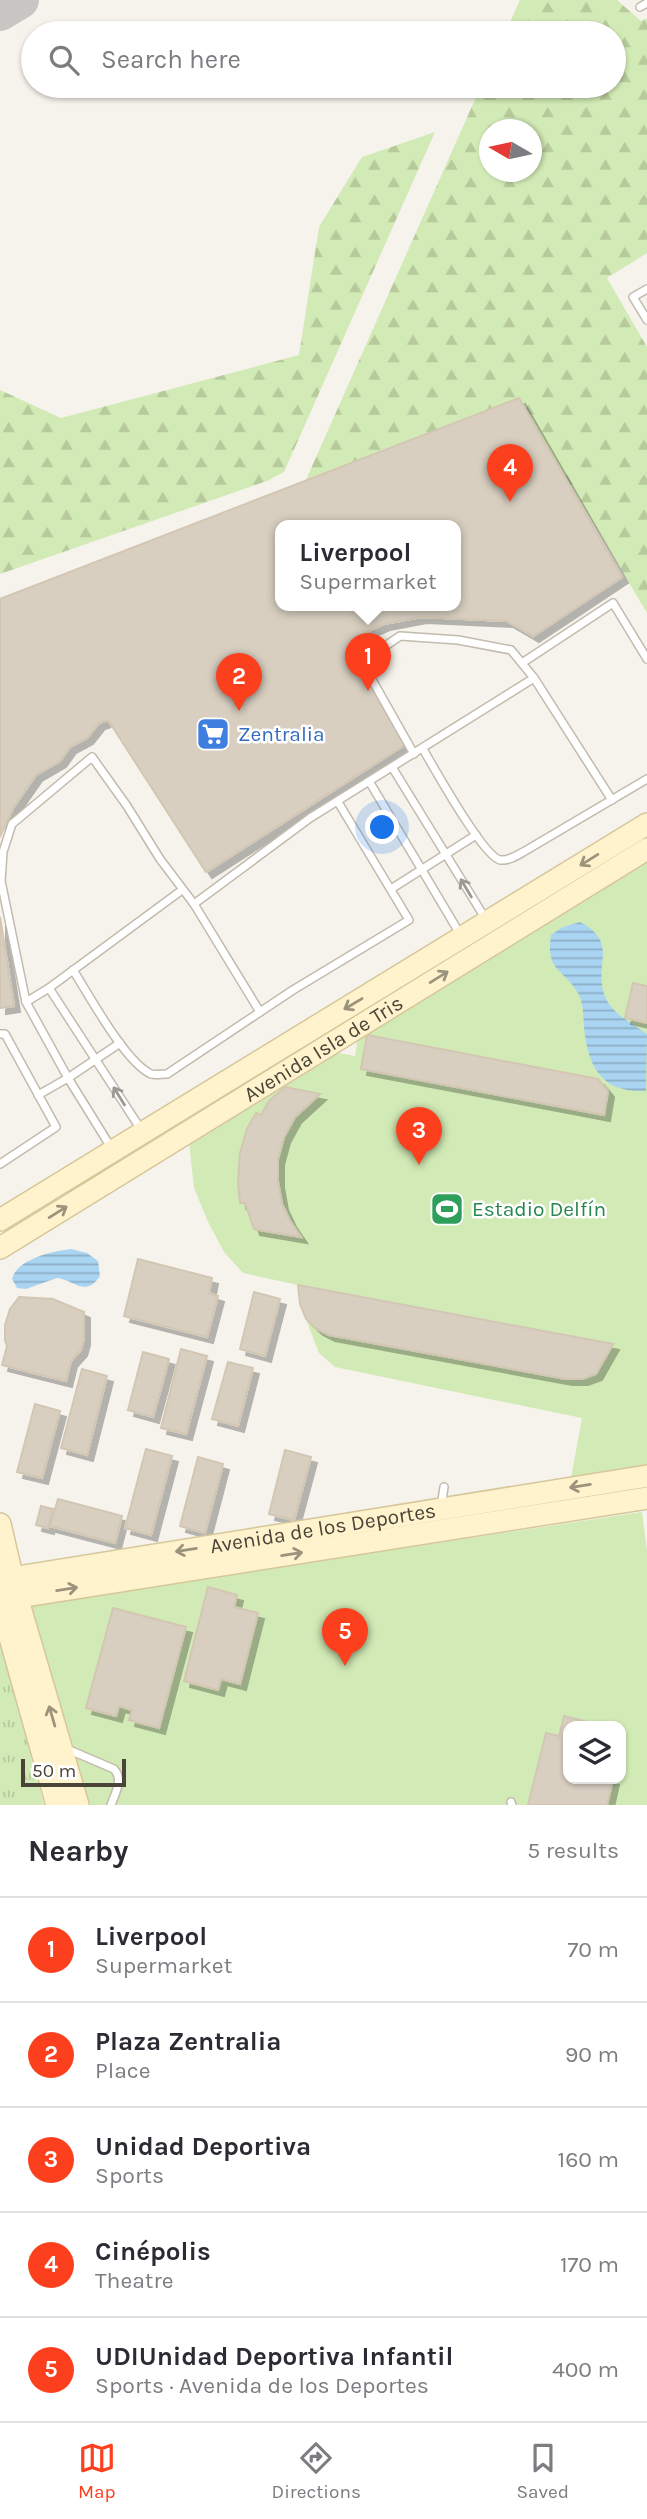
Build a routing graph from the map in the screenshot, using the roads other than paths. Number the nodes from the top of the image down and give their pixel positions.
1 (647, 289) edge
2 (647, 320) edge
3 (647, 659) edge
4 (522, 663) junction
5 (534, 678) junction
6 (422, 749) junction
7 (414, 754) junction
8 (392, 767) junction
9 (647, 779) edge
10 (369, 781) junction
11 (612, 800) junction
12 (338, 802) junction
13 (647, 824) edge
14 (475, 835) junction
15 (647, 849) edge
16 (446, 854) junction
17 (421, 869) junction
18 (391, 889) junction
19 (182, 890) junction
20 (194, 904) junction
21 (487, 922) junction
22 (462, 938) junction
23 (73, 970) junction
24 (48, 988) junction
25 (26, 1002) junction
26 (260, 1012) junction
27 (0, 1034) edge
28 (120, 1043) junction
29 (96, 1059) junction
30 (68, 1078) junction
31 (38, 1095) junction
32 (142, 1132) junction
33 (113, 1151) junction
34 (0, 1164) edge
35 (0, 1220) edge
36 (0, 1248) edge
37 (647, 1476) edge
38 (444, 1487) dead end
39 (647, 1499) edge
40 (440, 1509) junction
41 (0, 1524) edge
42 (443, 1530) junction
43 (6, 1591) edge
44 (61, 1746) junction
45 (57, 1805) edge
46 (78, 1805) edge
47 (111, 1805) edge

1 - 2 lane
3 - 4 lane
4 - 5 lane
4 - 7 lane
5 - 6 lane
5 - 11 lane
6 - 7 lane
6 - 14 lane
7 - 8 lane
8 - 10 lane
8 - 16 lane
9 - 11 lane
10 - 12 lane
10 - 17 lane
11 - 14 lane
12 - 18 lane
12 - 20 lane
13 -> 21 main road, Avenida Isla de Tris
14 - 16 lane
36 -> 15 main road, Avenida Isla de Tris
16 - 17 lane
21 -> 16 lane
17 - 18 lane
17 - 22 lane
18 - 26 lane
19 - 20 lane
19 - 23 lane
19 - 25 lane
20 - 26 lane
21 - 22 main road, Avenida Isla de Tris
22 -> 32 main road, Avenida Isla de Tris
23 - 24 lane
23 - 28 lane
24 - 25 lane
24 - 29 lane
25 - 30 lane
26 - 28 lane
27 - 31 lane
28 - 29 lane
29 - 30 lane
32 -> 29 lane
30 - 31 lane
30 - 33 lane
31 - 34 lane
32 - 33 main road, Avenida Isla de Tris
33 - 35 main road, Avenida Isla de Tris
37 -> 40 main road, Avenida de los Deportes
38 - 40 lane
39 - 42 main road, Avenida de los Deportes
40 - 42 lane
40 -> 43 main road, Avenida de los Deportes
41 - 43 main road
43 -> 42 main road, Avenida de los Deportes
44 -> 43 main road
43 - 45 main road
44 - 46 main road
44 - 47 lane

